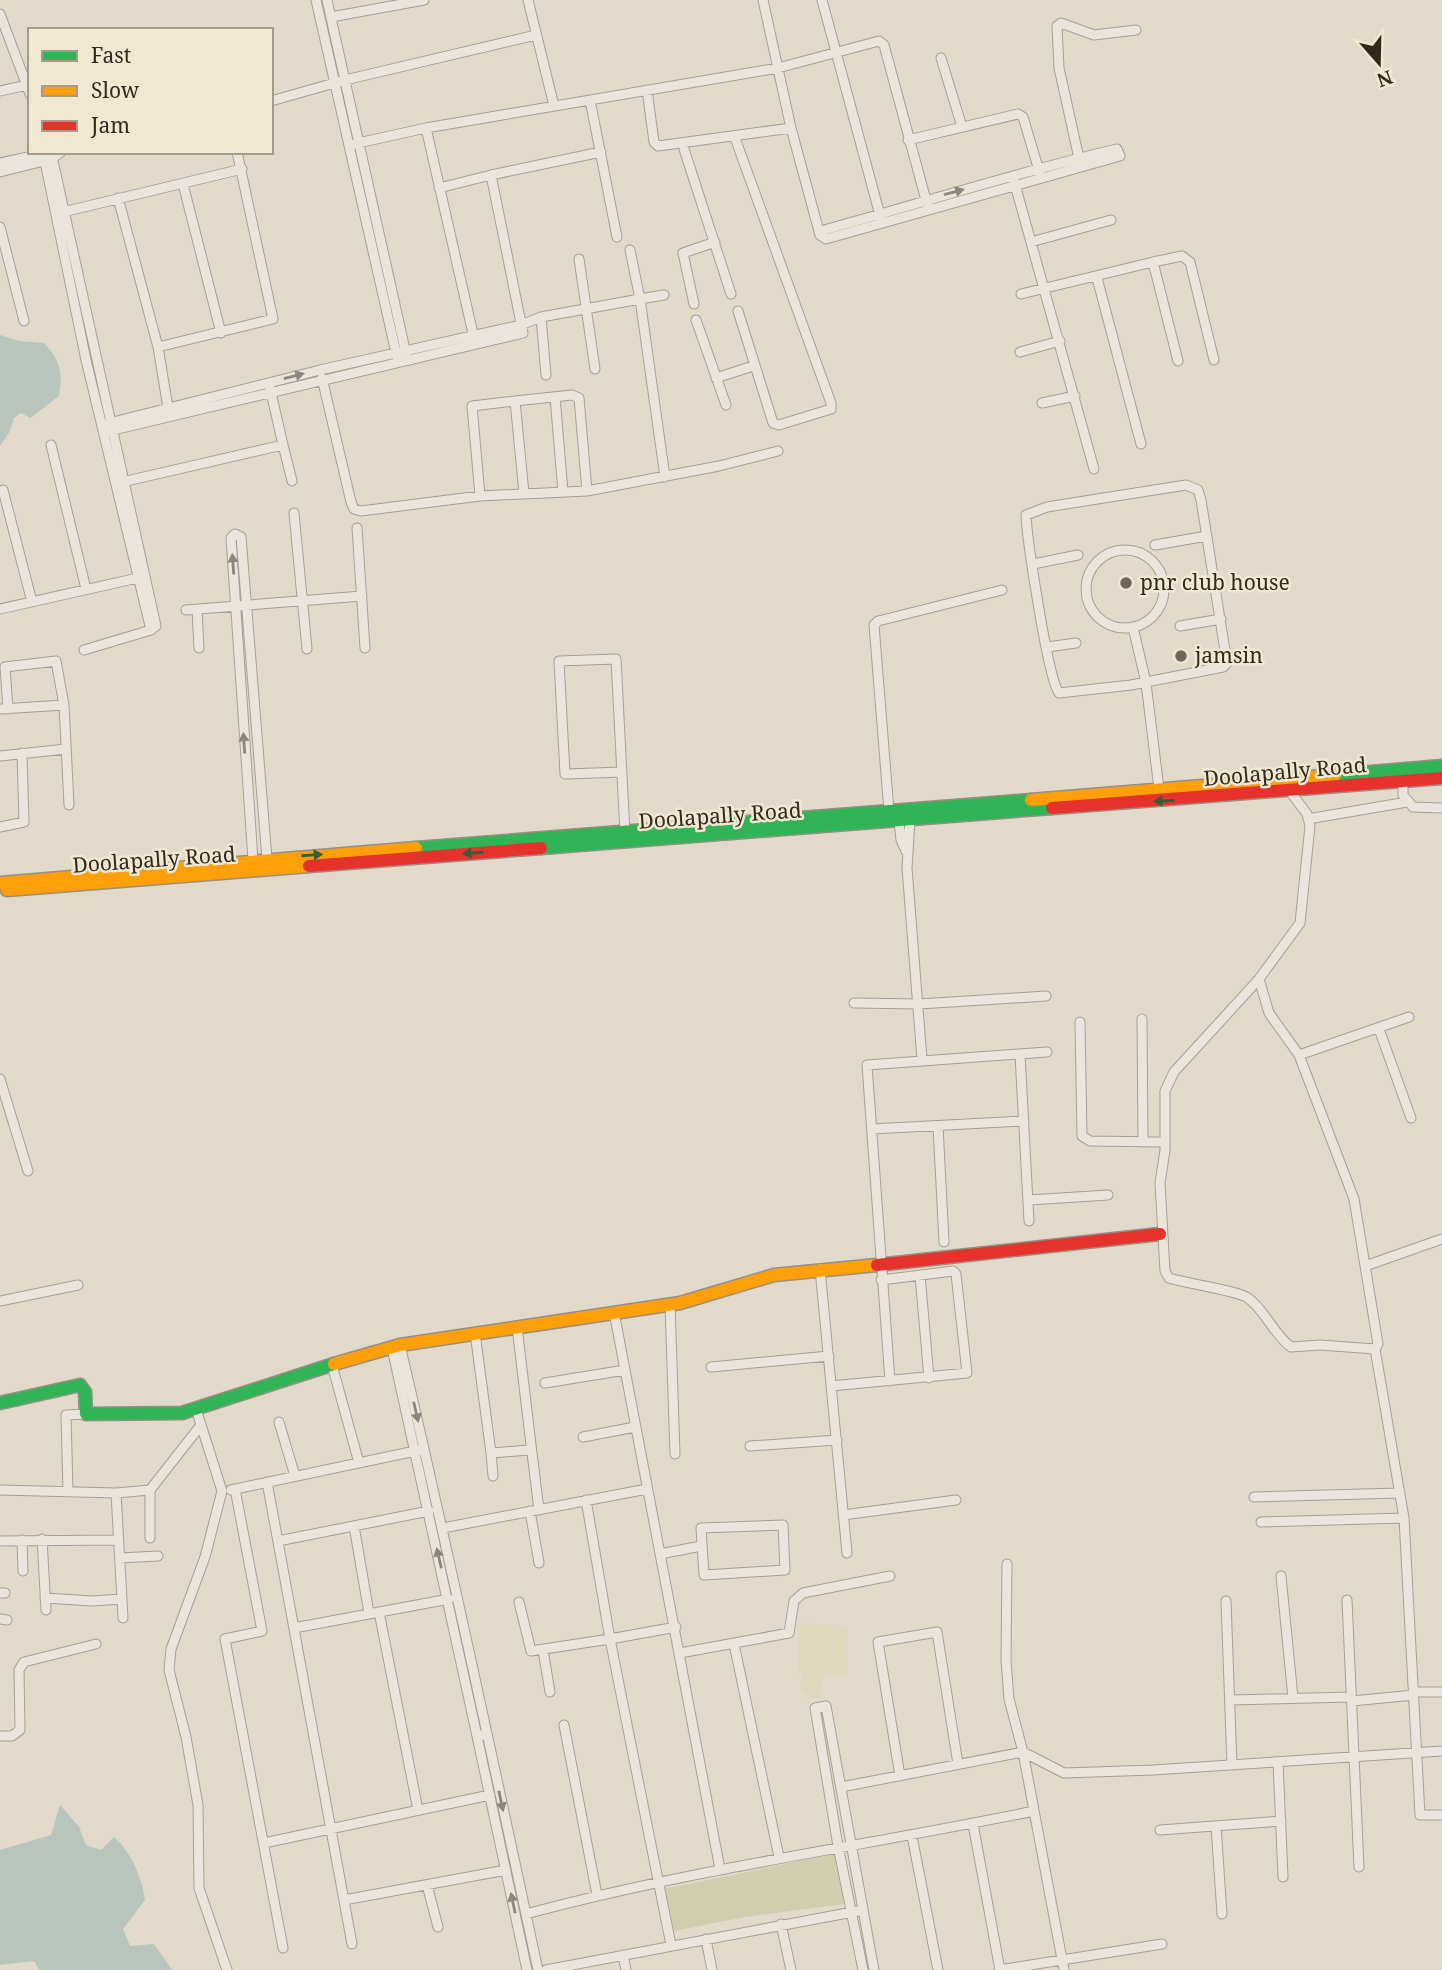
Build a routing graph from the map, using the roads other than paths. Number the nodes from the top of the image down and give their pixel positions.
1 (316, 0) edge
2 (327, 0) edge
3 (424, 0) edge
4 (528, 0) edge
5 (763, 0) edge
6 (822, 0) edge
7 (399, 2) edge
8 (0, 14) edge
9 (331, 17) junction
10 (1136, 30) dead end
11 (536, 35) junction
12 (836, 53) junction
13 (941, 58) dead end
14 (778, 68) junction
15 (345, 80) junction
16 (334, 83) junction
17 (28, 87) edge
18 (28, 90) edge
19 (647, 90) junction
20 (0, 91) edge
21 (273, 100) edge
22 (590, 100) junction
23 (554, 106) junction
24 (962, 127) junction
25 (426, 128) junction
26 (791, 128) junction
27 (735, 138) junction
28 (908, 140) junction
29 (359, 143) junction
30 (349, 145) junction
31 (684, 146) junction
32 (601, 152) junction
33 (238, 154) edge
34 (47, 155) edge
35 (0, 163) edge
36 (242, 169) junction
37 (0, 172) edge
38 (491, 175) junction
39 (1041, 175) junction
40 (1014, 181) junction
41 (183, 184) junction
42 (439, 188) junction
43 (118, 198) junction
44 (926, 199) junction
45 (928, 210) junction
46 (63, 212) junction
47 (881, 219) junction
48 (1111, 220) dead end
49 (0, 228) edge
50 (617, 237) dead end
51 (715, 242) junction
52 (1031, 242) junction
53 (630, 250) dead end
54 (579, 259) dead end
55 (1153, 262) junction
56 (1097, 278) junction
57 (385, 285) junction
58 (1046, 289) junction
59 (731, 294) dead end
60 (1021, 294) dead end
61 (664, 295) dead end
62 (640, 299) junction
63 (694, 304) dead end
64 (586, 309) junction
65 (738, 311) dead end
66 (541, 317) junction
67 (696, 320) dead end
68 (24, 321) dead end
69 (522, 329) junction
70 (221, 333) junction
71 (474, 339) junction
72 (1060, 341) junction
73 (158, 347) junction
74 (1020, 352) dead end
75 (402, 356) junction
76 (1214, 360) dead end
77 (1178, 361) dead end
78 (753, 366) junction
79 (595, 369) dead end
80 (320, 370) junction
81 (547, 375) dead end
82 (716, 378) junction
83 (323, 381) junction
84 (270, 388) junction
85 (1075, 396) junction
86 (555, 397) junction
87 (515, 401) junction
88 (1042, 404) dead end
89 (726, 405) dead end
90 (169, 412) junction
91 (107, 428) junction
92 (1141, 444) dead end
93 (283, 445) junction
94 (51, 446) dead end
95 (778, 451) dead end
96 (1094, 470) dead end
97 (665, 477) junction
98 (292, 481) dead end
99 (120, 483) junction
100 (3, 490) dead end
101 (587, 491) junction
102 (563, 492) junction
103 (524, 493) junction
104 (481, 496) junction
105 (294, 513) dead end
106 (357, 527) dead end
107 (1207, 536) junction
108 (1155, 545) dead end
109 (1078, 555) dead end
110 (1032, 564) junction
111 (140, 577) junction
112 (86, 589) junction
113 (1002, 590) dead end
114 (362, 596) junction
115 (303, 601) junction
116 (32, 602) junction
117 (248, 604) junction
118 (236, 605) junction
119 (0, 609) edge
120 (186, 610) dead end
121 (197, 610) junction
122 (1221, 619) junction
123 (1180, 626) dead end
124 (1133, 627) junction
125 (1076, 643) dead end
126 (1047, 647) junction
127 (199, 648) dead end
128 (365, 648) dead end
129 (307, 649) dead end
130 (84, 650) dead end
131 (252, 666) junction
132 (239, 667) junction
133 (1146, 683) junction
134 (64, 705) junction
135 (4, 709) edge
136 (66, 749) junction
137 (22, 753) junction
138 (0, 756) edge
139 (1442, 766) edge
140 (260, 771) junction
141 (246, 772) junction
142 (622, 772) junction
143 (1366, 778) junction
144 (1442, 778) edge
145 (1403, 781) junction
146 (1159, 789) junction
147 (1289, 790) junction
148 (1132, 797) junction
149 (1407, 803) junction
150 (69, 805) dead end
151 (1442, 808) edge
152 (889, 811) junction
153 (904, 820) junction
154 (1308, 820) junction
155 (0, 827) edge
156 (625, 833) junction
157 (352, 858) junction
158 (260, 859) junction
159 (0, 883) edge
160 (0, 891) edge
161 (1259, 979) junction
162 (1046, 996) dead end
163 (854, 1003) dead end
164 (919, 1004) junction
165 (1409, 1017) dead end
166 (1142, 1019) dead end
167 (1080, 1022) dead end
168 (1379, 1029) junction
169 (1047, 1052) dead end
170 (1020, 1055) junction
171 (1298, 1055) junction
172 (922, 1059) junction
173 (0, 1079) edge
174 (1411, 1118) dead end
175 (1024, 1121) junction
176 (938, 1126) junction
177 (872, 1129) junction
178 (1143, 1142) junction
179 (1165, 1142) junction
180 (28, 1171) dead end
181 (1108, 1195) dead end
182 (1029, 1200) junction
183 (1029, 1221) dead end
184 (1160, 1234) junction
185 (1442, 1239) edge
186 (944, 1242) dead end
187 (879, 1264) junction
188 (1368, 1265) junction
189 (820, 1269) junction
190 (920, 1275) junction
191 (881, 1280) junction
192 (78, 1284) dead end
193 (0, 1301) edge
194 (670, 1304) junction
195 (614, 1312) junction
196 (517, 1327) junction
197 (475, 1333) junction
198 (396, 1347) junction
199 (1375, 1349) junction
200 (829, 1356) junction
201 (332, 1365) junction
202 (711, 1367) dead end
203 (625, 1370) junction
204 (929, 1378) junction
205 (890, 1381) junction
206 (545, 1383) dead end
207 (831, 1386) junction
208 (0, 1403) edge
209 (196, 1409) junction
210 (86, 1414) junction
211 (279, 1422) dead end
212 (201, 1425) junction
213 (635, 1427) junction
214 (583, 1437) dead end
215 (837, 1440) junction
216 (750, 1446) dead end
217 (420, 1450) junction
218 (491, 1453) junction
219 (532, 1453) junction
220 (675, 1454) dead end
221 (359, 1463) junction
222 (295, 1476) junction
223 (493, 1476) dead end
224 (267, 1482) junction
225 (235, 1489) junction
226 (647, 1489) junction
227 (0, 1490) edge
228 (68, 1490) junction
229 (150, 1490) junction
230 (222, 1491) junction
231 (116, 1493) junction
232 (1400, 1493) junction
233 (1254, 1497) dead end
234 (586, 1500) junction
235 (956, 1500) dead end
236 (534, 1510) junction
237 (429, 1511) junction
238 (843, 1515) junction
239 (1404, 1518) junction
240 (1261, 1521) dead end
241 (354, 1526) junction
242 (443, 1528) junction
243 (150, 1538) dead end
244 (42, 1539) junction
245 (118, 1539) junction
246 (22, 1540) junction
247 (0, 1541) edge
248 (278, 1541) junction
249 (701, 1546) junction
250 (847, 1553) dead end
251 (660, 1554) junction
252 (158, 1556) dead end
253 (120, 1558) junction
254 (539, 1563) dead end
255 (1007, 1564) dead end
256 (23, 1571) dead end
257 (890, 1576) dead end
258 (1281, 1576) dead end
259 (45, 1598) junction
260 (449, 1598) junction
261 (122, 1599) junction
262 (1348, 1600) dead end
263 (1226, 1601) dead end
264 (519, 1602) dead end
265 (46, 1610) dead end
266 (374, 1613) junction
267 (123, 1618) dead end
268 (676, 1627) junction
269 (294, 1628) junction
270 (610, 1639) junction
271 (96, 1644) dead end
272 (734, 1644) junction
273 (543, 1650) junction
274 (680, 1653) junction
275 (468, 1672) junction
276 (550, 1692) dead end
277 (1442, 1692) edge
278 (1414, 1694) junction
279 (1293, 1698) junction
280 (1351, 1699) junction
281 (1230, 1700) junction
282 (564, 1725) dead end
283 (482, 1735) junction
284 (0, 1736) edge
285 (1417, 1751) junction
286 (1442, 1751) edge
287 (1023, 1752) junction
288 (1353, 1756) junction
289 (1278, 1762) junction
290 (958, 1764) junction
291 (1232, 1765) junction
292 (900, 1776) junction
293 (841, 1787) junction
294 (490, 1796) junction
295 (418, 1810) junction
296 (1034, 1811) junction
297 (1442, 1815) edge
298 (1281, 1821) junction
299 (974, 1824) junction
300 (1216, 1826) junction
301 (333, 1830) junction
302 (1160, 1830) dead end
303 (912, 1836) junction
304 (264, 1843) junction
305 (850, 1844) junction
306 (838, 1846) junction
307 (779, 1857) junction
308 (1359, 1867) dead end
309 (720, 1869) junction
310 (506, 1870) junction
311 (1283, 1877) dead end
312 (656, 1884) junction
313 (427, 1885) junction
314 (597, 1895) junction
315 (344, 1900) junction
316 (863, 1910) junction
317 (853, 1912) junction
318 (526, 1914) junction
319 (1222, 1914) dead end
320 (781, 1924) junction
321 (438, 1927) dead end
322 (706, 1939) junction
323 (352, 1944) dead end
324 (1163, 1944) dead end
325 (671, 1945) junction
326 (283, 1948) dead end
327 (623, 1955) junction
328 (1063, 1965) edge
329 (227, 1970) edge
330 (527, 1970) edge
331 (538, 1970) edge
332 (546, 1970) edge
333 (626, 1970) edge
334 (712, 1970) edge
335 (791, 1970) edge
336 (863, 1970) edge
337 (874, 1970) edge
338 (939, 1970) edge
339 (999, 1970) edge

1 - 16 street
2 - 9 street
3 - 7 street
4 - 11 street
5 - 14 street
6 - 12 street
7 - 9 street
8 - 17 street
9 - 15 street
10 - 39 street
11 - 15 street
11 - 23 street
12 - 14 street
12 - 28 street
12 - 47 street
13 - 24 street
14 - 19 street
14 - 26 street
15 - 16 street
15 - 29 street
16 - 21 street
16 - 30 street
18 - 20 street
19 - 22 street
19 - 31 street
22 - 23 street
22 - 32 street
23 - 25 street
24 - 28 street
24 - 39 street
25 - 29 street
25 - 42 street
26 - 27 street
26 - 47 street
27 - 31 street
27 - 78 street
28 - 44 street
29 - 30 street
29 - 57 street
30 - 57 street
31 - 51 street
32 - 38 street
32 - 50 street
33 - 36 street
34 - 35 street
34 - 37 street
34 - 46 street
34 - 91 street
36 - 41 street
36 - 70 street
38 - 42 street
38 - 69 street
39 - 40 street
44 -> 40 street
40 - 45 street
40 - 52 street
41 - 43 street
41 - 70 street
42 - 71 street
43 - 46 street
43 - 73 street
44 - 45 street
44 - 47 street
45 - 47 street
46 - 91 street
48 - 52 street
49 - 68 street
51 - 59 street
51 - 63 street
52 - 58 street
53 - 62 street
54 - 64 street
55 - 56 street
55 - 76 street
55 - 77 street
56 - 58 street
56 - 92 street
57 - 75 street
58 - 60 street
58 - 72 street
61 - 62 street
62 - 64 street
62 - 97 street
64 - 66 street
64 - 79 street
65 - 78 street
66 - 69 street
66 - 81 street
67 - 82 street
69 - 71 street
70 - 73 street
71 - 75 street
72 - 74 street
72 - 85 street
73 - 90 street
75 - 80 street
75 - 83 street
78 - 82 street
80 - 83 street
84 -> 80 street
82 - 89 street
83 - 84 street
83 - 104 street
84 - 90 street
84 - 93 street
85 - 88 street
85 - 96 street
86 - 87 street
86 - 101 street
86 - 102 street
87 - 103 street
87 - 104 street
90 - 91 street
91 - 99 street
93 - 98 street
93 - 99 street
94 - 112 street
95 - 97 street
97 - 101 street
99 - 111 street
100 - 116 street
101 - 102 street
102 - 103 street
103 - 104 street
105 - 115 street
106 - 114 street
107 - 108 street
107 - 110 street
107 - 122 street
109 - 110 street
110 - 126 street
111 - 112 street
111 - 130 street
112 - 116 street
113 - 152 street
114 - 115 street
114 - 128 street
115 - 117 street
115 - 129 street
116 - 119 street
117 - 118 street
118 -> 117 street
117 - 131 street
118 - 121 street
118 - 132 street
120 - 121 street
121 - 127 street
122 - 123 street
122 - 133 street
124 - 124 street
124 - 133 street
125 - 126 street
126 - 133 street
131 - 132 street
131 - 140 street
141 -> 132 street
133 - 146 street
134 - 135 street
134 - 135 street
134 - 136 street
136 - 137 street
136 - 150 street
137 - 138 street
137 - 155 street
139 - 143 main road
140 - 141 street
140 - 158 street
141 - 158 street
142 - 142 street
142 - 156 street
143 - 145 main road, Doolapally Road
143 - 146 main road
143 - 147 main road, Doolapally Road
144 - 145 main road, Doolapally Road
145 - 149 street
146 - 148 main road
147 -> 148 main road, Doolapally Road
147 - 154 street
148 - 152 main road, Doolapally Road
148 - 153 main road, Doolapally Road
149 - 151 street
149 - 154 street
152 - 156 main road, Doolapally Road
153 -> 157 main road, Doolapally Road
153 - 164 street
154 - 161 street
156 - 157 main road, Doolapally Road
158 -> 157 main road, Doolapally Road
157 - 160 main road, Doolapally Road
158 - 159 main road, Doolapally Road
161 - 171 street
161 - 179 street
162 - 164 street
163 - 164 street
164 - 172 street
165 - 168 street
166 - 178 street
167 - 178 street
168 - 171 street
168 - 174 street
169 - 170 street
170 - 172 street
170 - 175 street
171 - 188 street
172 - 177 street
173 - 180 street
175 - 176 street
175 - 182 street
176 - 177 street
176 - 186 street
177 - 187 street
178 - 179 street
179 - 184 street
181 - 182 street
182 - 183 street
184 - 187 main road
184 - 199 street
185 - 188 street
187 - 189 main road
187 - 191 street
188 - 199 street
189 - 194 main road
189 - 200 street
190 - 191 street
190 - 204 street
190 - 204 street
191 - 205 street
192 - 193 street
194 - 195 main road
194 - 220 street
195 - 196 main road
195 - 203 street
196 - 197 main road
196 - 219 street
197 - 198 main road
197 - 218 street
198 - 201 main road
198 - 217 street
199 - 232 street
200 - 202 street
200 - 207 street
201 - 209 main road
201 - 221 street
203 - 206 street
203 - 213 street
204 - 205 street
205 - 207 street
207 - 215 street
208 - 210 main road
209 - 210 main road
209 - 212 street
210 - 228 street
211 - 222 street
212 - 229 street
212 - 230 street
213 - 214 street
213 - 226 street
215 - 216 street
215 - 238 street
217 - 221 street
217 - 237 street
217 - 242 street
218 - 219 street
218 - 223 street
219 - 236 street
221 - 222 street
222 - 224 street
224 - 225 street
224 - 248 street
225 - 230 street
225 - 304 street
226 - 234 street
226 - 251 street
227 - 228 street
228 - 231 street
229 - 231 street
229 - 243 street
230 - 329 street
231 - 245 street
232 - 233 street
232 - 239 street
234 - 236 street
234 - 270 street
235 - 238 street
236 - 242 street
236 - 254 street
237 - 241 street
260 -> 237 street
238 - 250 street
239 - 240 street
239 - 278 street
241 - 248 street
241 - 266 street
242 - 275 street
244 - 245 street
244 - 246 street
244 - 259 street
245 - 253 street
246 - 247 street
246 - 256 street
248 - 269 street
249 - 249 street
249 - 251 street
251 - 268 street
252 - 253 street
253 - 261 street
255 - 287 street
257 - 272 street
258 - 279 street
259 - 261 street
259 - 265 street
260 - 266 street
260 - 275 street
261 - 267 street
262 - 280 street
263 - 281 street
264 - 273 street
266 - 269 street
266 - 295 street
268 - 270 street
268 - 274 street
269 - 301 street
270 - 273 street
270 - 312 street
271 - 284 street
272 - 274 street
272 - 307 street
273 - 276 street
274 - 309 street
275 - 283 street
277 - 278 street
278 - 280 street
278 - 285 street
279 - 280 street
279 - 281 street
280 - 288 street
281 - 291 street
282 - 314 street
283 - 294 street
283 -> 318 street
285 - 286 street
285 - 288 street
285 - 297 street
287 - 290 street
287 - 291 street
287 - 296 street
288 - 289 street
288 - 308 street
289 - 291 street
289 - 298 street
290 - 292 street
290 - 292 street
292 - 293 street
293 - 305 street
293 - 306 street
294 - 295 street
294 - 310 street
295 - 301 street
296 - 299 street
296 - 328 street
298 - 300 street
298 - 311 street
299 - 303 street
299 - 339 street
300 - 302 street
300 - 319 street
301 - 304 street
301 - 315 street
303 - 305 street
303 - 338 street
304 - 326 street
305 - 306 street
305 - 316 street
306 - 307 street
306 - 317 street
307 - 309 street
309 - 312 street
310 - 313 street
330 -> 310 street
312 - 314 street
312 - 325 street
313 - 315 street
313 - 321 street
314 - 318 street
315 - 323 street
316 - 317 street
316 - 337 street
317 - 320 street
317 - 336 street
318 - 331 street
320 - 322 street
320 - 335 street
322 - 325 street
322 - 334 street
324 - 328 street
325 - 327 street
327 - 332 street
327 - 333 street
328 - 339 street

